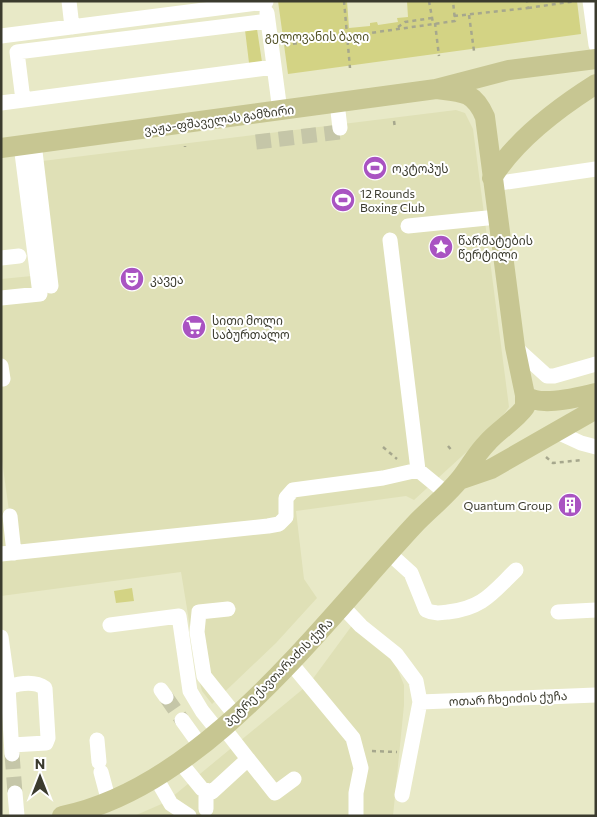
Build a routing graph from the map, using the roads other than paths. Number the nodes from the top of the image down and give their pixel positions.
1 (69, 1) edge
2 (590, 1) edge
3 (266, 2) edge
4 (195, 7) edge
5 (268, 21) junction
6 (72, 27) junction
7 (1, 36) edge
8 (596, 45) edge
9 (596, 59) edge
10 (274, 67) junction
11 (596, 84) edge
12 (436, 89) junction
13 (22, 100) junction
14 (1, 102) edge
15 (337, 103) junction
16 (280, 111) junction
17 (340, 128) dead end
18 (28, 144) junction
19 (1, 148) edge
20 (596, 169) edge
21 (493, 181) junction
22 (498, 217) junction
23 (408, 226) dead end
24 (390, 240) dead end
25 (19, 256) dead end
26 (1, 258) edge
27 (52, 286) dead end
28 (1, 298) edge
29 (515, 347) junction
30 (596, 364) edge
31 (596, 393) edge
32 (525, 395) junction
33 (596, 409) edge
34 (556, 432) junction
35 (592, 453) edge
36 (418, 470) junction
37 (453, 487) junction
38 (10, 516) dead end
39 (8, 554) edge
40 (390, 554) junction
41 (516, 570) dead end
42 (343, 607) junction
43 (228, 609) dead end
44 (596, 610) edge
45 (558, 612) dead end
46 (110, 625) dead end
47 (1, 637) edge
48 (290, 662) junction
49 (8, 687) junction
50 (596, 694) edge
51 (420, 702) junction
52 (182, 720) tunnel mouth
53 (226, 724) junction
54 (97, 740) dead end
55 (200, 745) junction
56 (248, 759) junction
57 (179, 761) junction
58 (156, 778) junction
59 (294, 778) dead end
60 (206, 792) junction
61 (15, 793) tunnel mouth
62 (402, 794) dead end
63 (109, 802) junction
64 (168, 810) edge
65 (206, 810) dead end
66 (88, 813) edge
67 (17, 816) edge
68 (62, 816) edge
69 (189, 816) edge
70 (356, 816) edge

1 - 6 street
2 - 8 street
3 - 4 street
3 - 5 street
4 - 6 street
5 - 10 street
5 - 13 street
6 - 7 street
9 - 12 main road, ვაჟა-ფშაველას გამზირი
10 - 13 street
10 - 16 street
11 - 21 main road
12 - 15 main road, ვაჟა-ფშაველას გამზირი
12 - 21 main road, ვაჟა-ფშაველას გამზირი
13 - 14 street
15 - 16 main road, ვაჟა-ფშაველას გამზირი
15 - 17 street
16 - 18 main road, ვაჟა-ფშაველას გამზირი
18 - 19 main road, ვაჟა-ფშაველას გამზირი
18 - 27 street
18 - 28 street
20 - 21 street
21 - 22 main road, ვაჟა-ფშაველას გამზირი
22 - 23 street
22 - 29 main road, ვაჟა-ფშაველას გამზირი
24 - 36 street
25 - 26 street
29 - 30 street
29 - 32 main road
31 - 32 main road
32 - 37 main road, პეტრე ქავთარაძის ქუჩა
33 - 34 main road, პეტრე ქავთარაძის ქუჩა
34 - 35 street
34 - 37 main road, პეტრე ქავთარაძის ქუჩა
36 - 37 street
36 - 39 street
37 - 40 main road, პეტრე ქავთარაძის ქუჩა
38 - 39 street
40 - 41 street
40 - 42 main road, პეტრე ქავთარაძის ქუჩა
42 - 48 main road, პეტრე ქავთარაძის ქუჩა
42 - 51 street
43 - 53 street
44 - 45 street
46 - 53 street
47 - 49 street
48 - 53 main road, პეტრე ქავთარაძის ქუჩა
48 - 70 street
49 - 49 street
50 - 51 street, ოთარ ჩხეიძის ქუჩა
51 - 62 street
52 - 55 street
53 - 55 main road, პეტრე ქავთარაძის ქუჩა
53 - 56 street
54 - 63 street
55 - 57 main road, პეტრე ქავთარაძის ქუჩა
56 - 59 street
56 - 60 street
57 - 58 main road, პეტრე ქავთარაძის ქუჩა
57 - 60 street
58 - 63 main road, პეტრე ქავთარაძის ქუჩა
58 - 64 street
60 - 65 street
61 - 67 street
63 - 66 main road, პეტრე ქავთარაძის ქუჩა
64 - 69 street
66 - 68 main road, პეტრე ქავთარაძის ქუჩა

